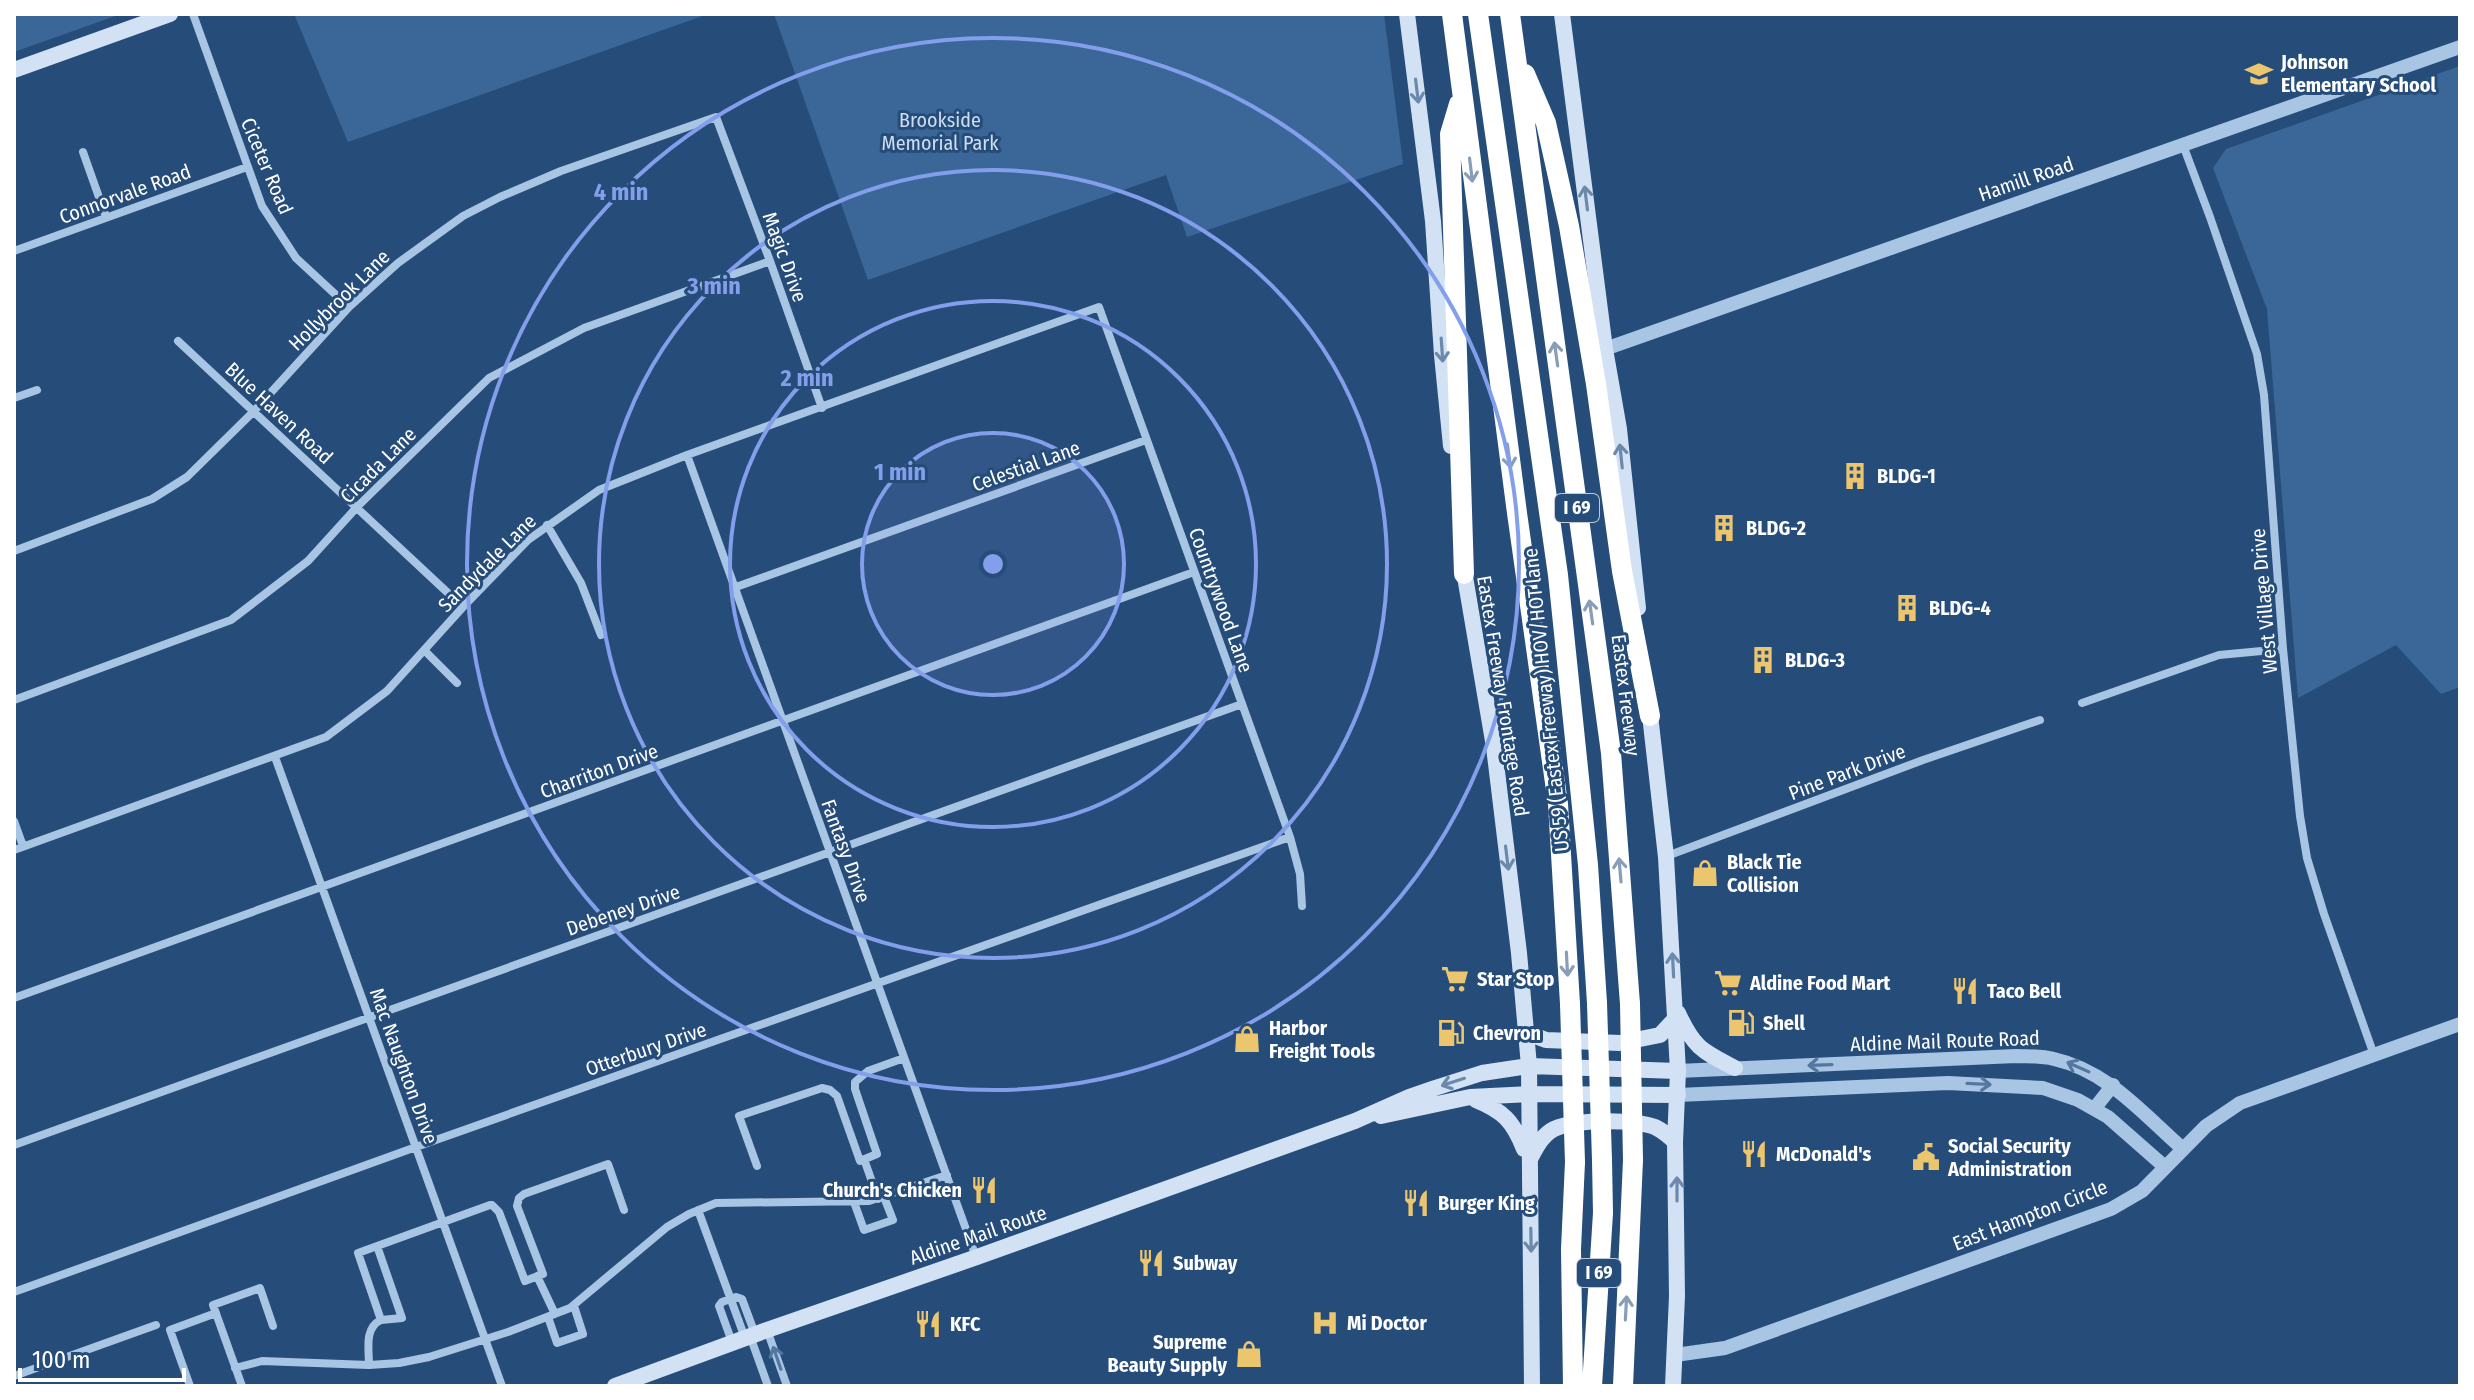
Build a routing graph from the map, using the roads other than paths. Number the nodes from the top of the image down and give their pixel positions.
1 (170, 14) edge
2 (193, 14) edge
3 (1407, 14) edge
4 (1452, 14) edge
5 (1478, 14) edge
6 (1510, 14) edge
7 (1562, 14) edge
8 (2460, 47) edge
9 (1514, 51) junction
10 (14, 70) edge
11 (1462, 93) junction
12 (716, 117) joint
13 (2183, 145) junction
14 (83, 152) dead end
15 (247, 167) junction
16 (106, 217) junction
17 (14, 251) edge
18 (770, 261) junction
19 (349, 307) junction
20 (1099, 307) joint
21 (178, 341) dead end
22 (1605, 349) junction
23 (37, 390) dead end
24 (14, 398) edge
25 (822, 408) junction
26 (254, 411) junction
27 (1146, 440) junction
28 (687, 455) junction
29 (357, 507) junction
30 (547, 525) junction
31 (14, 551) edge
32 (1194, 572) junction
33 (1464, 574) junction
34 (736, 587) junction
35 (463, 607) junction
36 (601, 635) dead end
37 (2283, 649) junction
38 (424, 650) junction
39 (457, 683) dead end
40 (14, 700) edge
41 (2082, 703) dead end
42 (1242, 704) junction
43 (1650, 716) junction
44 (2040, 720) dead end
45 (782, 722) junction
46 (275, 757) junction
47 (14, 821) edge
48 (1290, 837) junction
49 (18, 848) edge
50 (830, 853) junction
51 (1666, 857) junction
52 (323, 888) junction
53 (1302, 906) dead end
54 (877, 985) junction
55 (14, 998) edge
56 (1674, 1012) junction
57 (369, 1016) junction
58 (2460, 1024) edge
59 (1525, 1032) junction
60 (2374, 1055) junction
61 (904, 1058) junction
62 (1943, 1060) junction
63 (1529, 1066) junction
64 (1790, 1066) junction
65 (1735, 1068) junction
66 (1678, 1071) junction
67 (1944, 1083) junction
68 (2113, 1085) junction
69 (855, 1089) junction
70 (1789, 1090) junction
71 (1529, 1094) junction
72 (1678, 1095) junction
73 (837, 1096) junction
74 (1470, 1097) junction
75 (2094, 1109) junction
76 (1355, 1121) junction
77 (1675, 1142) junction
78 (14, 1145) edge
79 (416, 1147) junction
80 (2183, 1149) junction
81 (864, 1159) junction
82 (1529, 1162) junction
83 (757, 1166) dead end
84 (2165, 1167) junction
85 (947, 1175) junction
86 (881, 1198) junction
87 (854, 1202) junction
88 (517, 1206) junction
89 (624, 1210) dead end
90 (698, 1210) junction
91 (499, 1212) junction
92 (443, 1222) junction
93 (377, 1246) junction
94 (977, 1257) junction
95 (537, 1276) junction
96 (14, 1292) edge
97 (730, 1299) junction
98 (574, 1306) junction
99 (216, 1313) junction
100 (552, 1316) junction
101 (381, 1320) junction
102 (156, 1325) dead end
103 (273, 1326) dead end
104 (750, 1336) junction
105 (485, 1339) junction
106 (1675, 1355) junction
107 (369, 1365) junction
108 (235, 1368) junction
109 (14, 1376) edge
110 (190, 1386) edge
111 (242, 1386) edge
112 (502, 1386) edge
113 (615, 1386) edge
114 (768, 1386) edge
115 (787, 1386) edge
116 (1532, 1386) edge
117 (1577, 1386) edge
118 (1623, 1386) edge
119 (1673, 1386) edge

1 - 10 main road
2 - 15 street, Ciceter Road
3 -> 33 main road, Eastex Freeway Frontage Road
4 - 11 highway, I 69
5 - 117 highway, US 59 (Eastex Freeway) HOV/HOT lane / I 69, bridge
6 - 9 highway, Eastex Freeway / I 69
22 -> 7 main road
8 - 13 street, Hamill Road
9 - 43 highway
118 -> 9 highway, Eastex Freeway / I 69, bridge
11 - 33 highway
11 -> 117 highway, I 69, bridge
12 - 18 street, Magic Drive
12 - 19 street, Hollybrook Lane
13 - 22 street, Hamill Road
13 - 37 street, West Village Drive
14 - 16 street
15 - 16 street, Connorvale Road
15 - 19 street, Ciceter Road
16 - 17 street, Connorvale Road
18 - 25 street, Magic Drive
18 - 29 street, Cicada Lane
19 - 26 street, Hollybrook Lane
20 - 25 street, Sandydale Lane
20 - 27 street, Countrywood Lane
21 - 26 street, Blue Haven Road
43 -> 22 main road
23 - 24 street
25 - 28 street, Sandydale Lane
26 - 29 street, Blue Haven Road
26 - 31 street, Hollybrook Lane
27 - 32 street, Countrywood Lane
27 - 34 street, Celestial Lane
28 - 30 street, Sandydale Lane
28 - 34 street, Fantasy Drive
29 - 35 street, Blue Haven Road
29 - 40 street, Cicada Lane
30 - 35 street, Sandydale Lane
30 - 36 street
32 - 42 street, Countrywood Lane
32 - 45 street, Charriton Drive
33 -> 59 main road, Eastex Freeway Frontage Road
34 - 45 street, Fantasy Drive
35 - 38 street, Sandydale Lane
37 - 41 street
37 - 60 street, West Village Drive
38 - 39 street
38 - 46 street, Sandydale Lane
42 - 48 street, Countrywood Lane
42 - 50 street, Debeney Drive
43 - 51 main road
44 - 51 street, Pine Park Drive
45 - 50 street, Fantasy Drive
45 - 52 street, Charriton Drive
46 - 49 street, Sandydale Lane
46 - 52 street, Mac Naughton Drive
47 - 49 street
48 - 53 street, Countrywood Lane
48 - 54 street, Otterbury Drive
50 - 54 street, Fantasy Drive
50 - 57 street, Debeney Drive
56 -> 51 main road
52 - 55 street, Charriton Drive
52 - 57 street, Mac Naughton Drive
54 - 61 street, Fantasy Drive
54 - 79 street, Otterbury Drive
56 - 59 main road
56 - 65 main road
56 - 66 main road
57 - 78 street, Debeney Drive
57 - 79 street, Mac Naughton Drive
58 - 60 street, East Hampton Circle
59 - 63 main road, Eastex Freeway Frontage Road
60 - 80 street, East Hampton Circle
61 - 69 street
61 - 85 street, Fantasy Drive
62 -> 64 street, Aldine Mail Route Road
62 - 67 street
68 -> 62 street, Aldine Mail Route Road
63 - 66 main road, Aldine Mail Route
63 - 71 main road, Eastex Freeway Frontage Road
63 -> 76 main road, Aldine Mail Route
64 - 65 street, Aldine Mail Route Road
64 - 70 street
65 - 66 street, Aldine Mail Route Road
66 - 72 main road
67 - 70 street, Aldine Mail Route Road
67 -> 75 street, Aldine Mail Route Road
68 - 75 street
68 - 80 street, Aldine Mail Route Road
69 - 73 street
69 - 81 street
70 - 72 street, Aldine Mail Route Road
71 - 72 main road, Aldine Mail Route
71 - 74 main road, Aldine Mail Route
71 - 82 main road, Eastex Freeway Frontage Road
72 - 77 main road
73 - 81 street
73 - 83 street
74 - 76 main road, Aldine Mail Route
74 - 82 main road
75 - 84 street, Aldine Mail Route Road
76 - 94 main road, Aldine Mail Route
77 - 82 main road
106 -> 77 main road
79 - 92 street, Mac Naughton Drive
79 - 96 street, Otterbury Drive
80 - 84 street, East Hampton Circle
81 - 86 street
82 -> 116 main road, Eastex Freeway Frontage Road
84 - 106 street, East Hampton Circle
85 - 86 street
85 - 94 street, Fantasy Drive
86 - 87 street
86 - 87 street
87 - 90 street
88 - 89 street
88 - 91 street
88 - 95 street
90 - 97 street
90 - 98 street
91 - 92 street
91 - 95 street
92 - 93 street
92 - 105 street, Mac Naughton Drive
93 - 101 street
93 - 101 street
94 - 104 main road, Aldine Mail Route
95 - 100 street
97 - 104 street
97 - 104 street
98 - 100 street
98 - 100 street
99 - 103 street
99 - 108 street
99 - 110 street
100 - 105 street
101 - 107 street
102 - 109 street
104 - 113 main road, Aldine Mail Route
104 - 114 street
115 -> 104 street
105 - 107 street
105 - 112 street, Mac Naughton Drive
106 - 119 main road
107 - 108 street
108 - 111 street

